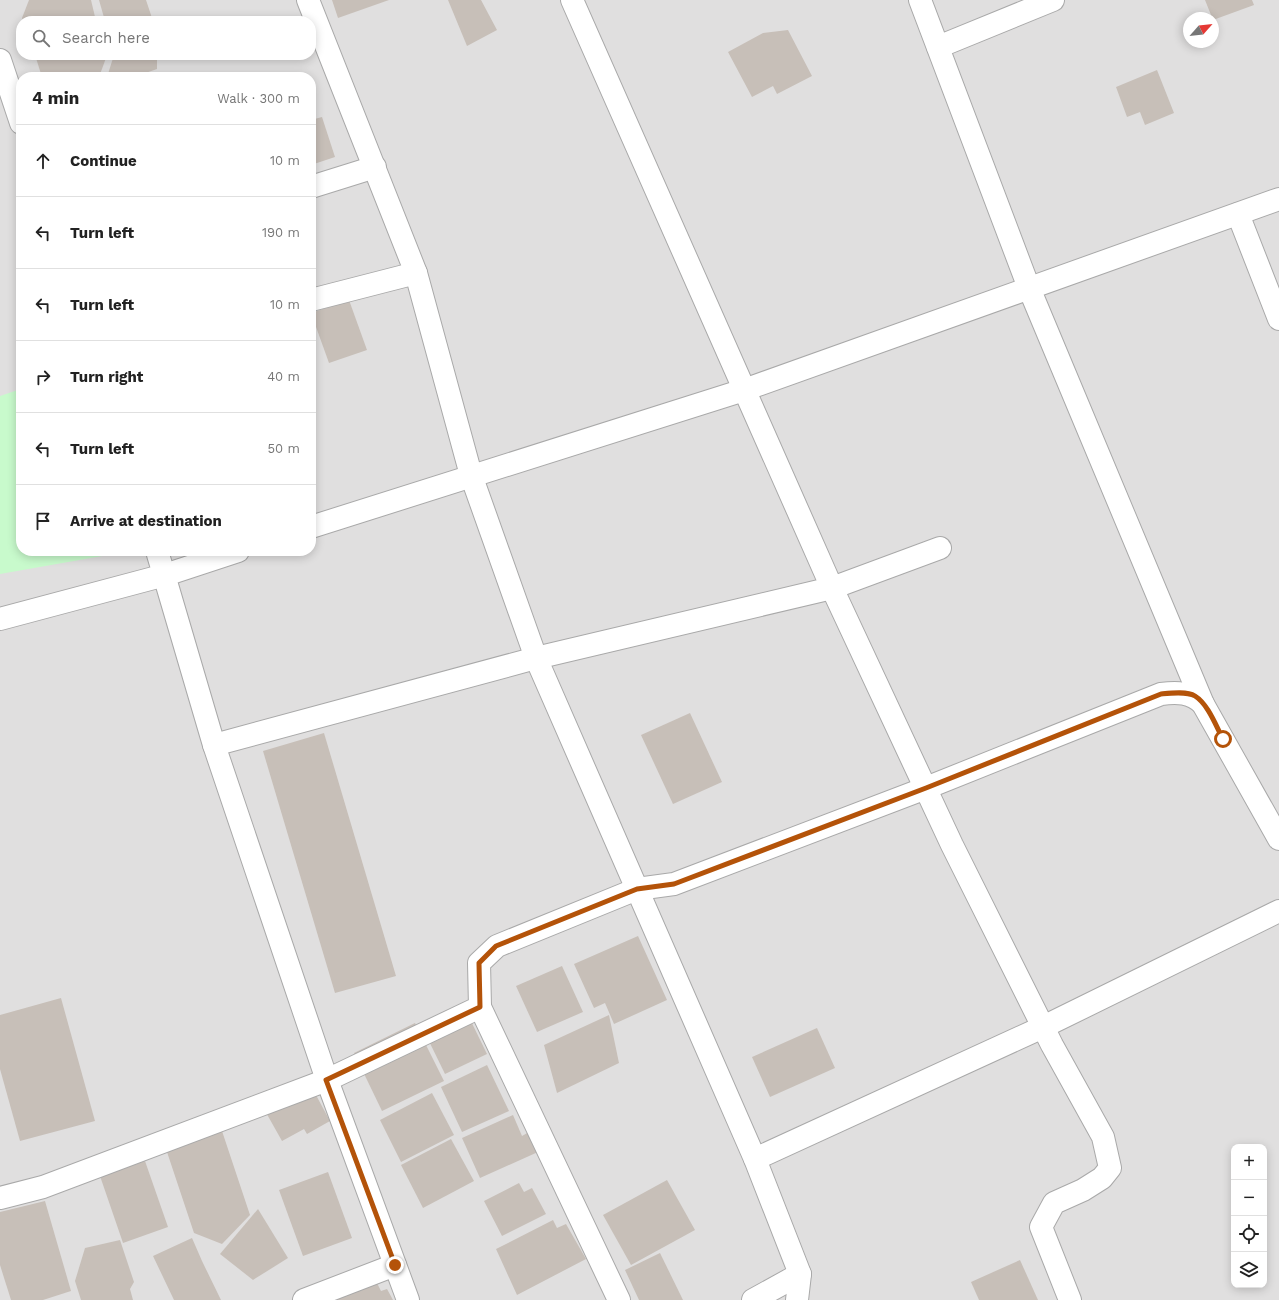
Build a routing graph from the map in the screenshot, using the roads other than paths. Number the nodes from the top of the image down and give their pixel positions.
1 (308, 0) edge
2 (572, 0) edge
3 (920, 0) edge
4 (1053, 0) edge
5 (314, 16) edge
6 (316, 20) edge
7 (938, 47) junction
8 (0, 60) edge
9 (16, 108) edge
10 (375, 167) junction
11 (316, 185) edge
12 (1279, 199) edge
13 (1238, 214) junction
14 (416, 273) junction
15 (1029, 288) junction
16 (316, 299) edge
17 (1279, 319) edge
18 (744, 390) junction
19 (471, 475) junction
20 (316, 525) edge
21 (940, 548) dead end
22 (158, 556) edge
23 (223, 556) edge
24 (164, 575) junction
25 (832, 588) junction
26 (0, 619) edge
27 (536, 658) junction
28 (1203, 704) junction
29 (214, 745) junction
30 (926, 788) junction
31 (1279, 840) edge
32 (637, 889) junction
33 (1279, 911) edge
34 (480, 1007) junction
35 (1043, 1027) junction
36 (326, 1080) junction
37 (755, 1159) junction
38 (0, 1198) edge
39 (395, 1265) junction
40 (800, 1274) junction
41 (304, 1300) edge
42 (408, 1300) edge
43 (619, 1300) edge
44 (753, 1300) edge
45 (797, 1300) edge
46 (1070, 1300) edge

1 - 5 street
2 - 18 street
3 - 7 street
4 - 7 street
6 - 10 street
7 - 15 street
8 - 9 street
10 - 11 street
10 - 14 street
12 - 13 street
13 - 15 street
13 - 17 street
14 - 16 street
14 - 19 street
15 - 18 street
15 - 28 street
18 - 19 street
18 - 25 street
19 - 20 street
19 - 27 street
21 - 25 street
22 - 24 street
23 - 24 street
24 - 26 street
24 - 29 street
25 - 27 street
25 - 30 street
27 - 29 street
27 - 32 street
28 - 30 street
28 - 31 street
29 - 36 street
30 - 32 street
30 - 35 street
32 - 34 street
32 - 37 street
33 - 35 street
34 - 36 street
34 - 43 street
35 - 37 street
35 - 46 street
36 - 38 street
36 - 39 street
37 - 40 street
39 - 41 street
39 - 42 street
40 - 44 street
40 - 45 street

